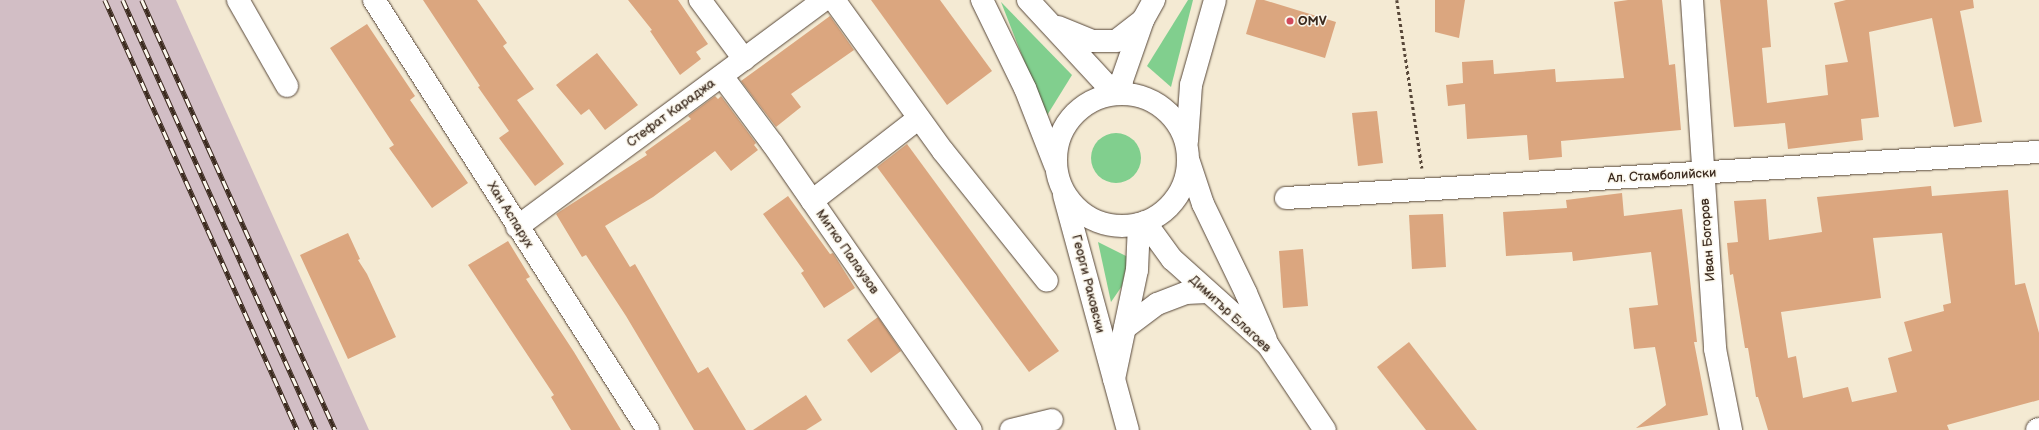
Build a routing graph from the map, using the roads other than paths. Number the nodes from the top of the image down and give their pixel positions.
1 (238, 0) edge
2 (374, 0) edge
3 (700, 0) edge
4 (824, 0) edge
5 (834, 0) edge
6 (982, 0) edge
7 (1028, 0) edge
8 (1154, 0) edge
9 (1215, 0) edge
10 (1692, 0) edge
11 (1143, 20) junction
12 (1050, 23) junction
13 (744, 59) junction
14 (722, 76) junction
15 (287, 86) dead end
16 (1118, 94) junction
17 (919, 118) junction
18 (1188, 152) junction
19 (2039, 152) edge
20 (1703, 174) junction
21 (1059, 179) junction
22 (1286, 198) dead end
23 (812, 200) junction
24 (1142, 223) junction
25 (517, 227) junction
26 (1047, 281) dead end
27 (1207, 292) junction
28 (1125, 328) junction
29 (1268, 345) junction
30 (1114, 382) junction
31 (1052, 420) dead end
32 (648, 430) edge
33 (970, 430) edge
34 (1011, 430) edge
35 (1128, 430) edge
36 (1325, 430) edge
37 (1731, 430) edge

1 - 15 street
2 - 25 street, Хан Аспарух
3 - 13 street
4 - 13 street, Стефат Караджа
5 - 17 street
6 - 21 street
7 - 12 street
8 - 11 street
9 - 18 street
10 - 20 street, Иван Богоров
11 - 12 street
11 - 16 street
12 - 16 street
13 - 14 street, Стефат Караджа
14 - 23 street, Митко Палаузов
14 - 25 street, Стефат Караджа
16 - 18 street
16 - 21 street
17 - 23 street
17 - 26 street
18 - 24 street
18 - 29 street
19 - 20 street, Ал. Стамболийски
20 - 22 street, Ал. Стамболийски
20 - 37 street, Иван Богоров
21 - 24 street
21 - 30 street, Георги Раковски
23 - 33 street, Митко Палаузов
24 - 27 street, Димитър Благоев
24 - 28 street, Георги Раковски
25 - 32 street, Хан Аспарух
27 - 28 street
27 - 29 street, Димитър Благоев
28 - 30 street, Георги Раковски
29 - 36 street, Димитър Благоев
30 - 35 street, Георги Раковски
31 - 34 street

